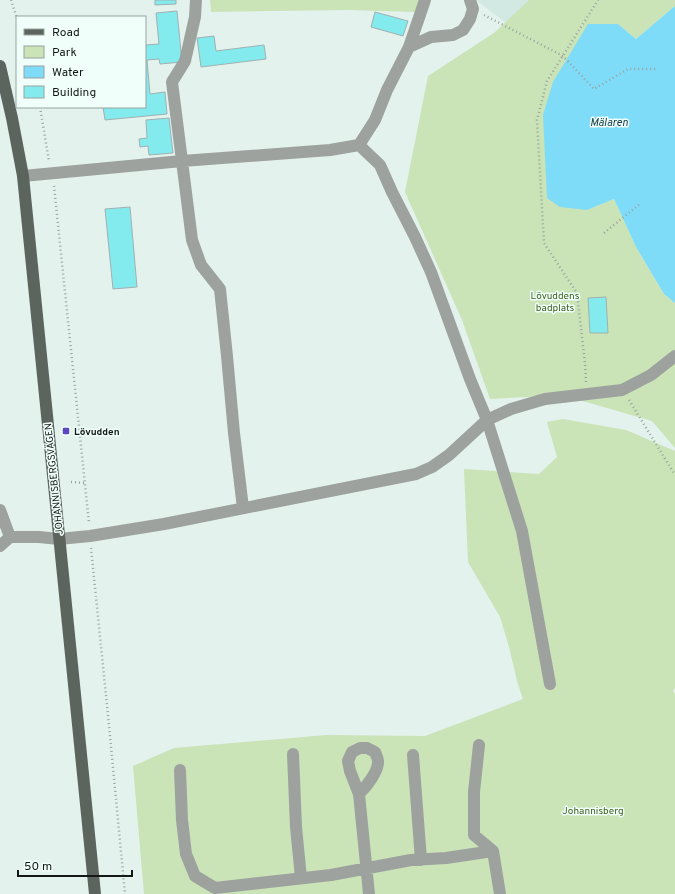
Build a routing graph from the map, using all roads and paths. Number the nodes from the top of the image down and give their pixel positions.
1 (11, 0) edge
2 (196, 0) edge
3 (425, 0) edge
4 (598, 0) edge
5 (471, 5) edge
6 (16, 16) edge
7 (409, 46) junction
8 (563, 56) junction
9 (0, 66) edge
10 (658, 69) dead end
11 (40, 108) edge
12 (359, 145) junction
13 (182, 161) junction
14 (52, 174) junction
15 (23, 176) junction
16 (641, 203) dead end
17 (604, 234) dead end
18 (675, 356) edge
19 (622, 390) junction
20 (586, 394) junction
21 (487, 420) junction
22 (675, 475) edge
23 (71, 482) dead end
24 (84, 483) junction
25 (243, 508) junction
26 (0, 510) edge
27 (90, 536) junction
28 (10, 538) junction
29 (59, 539) junction
30 (0, 546) edge
31 (550, 684) dead end
32 (479, 745) dead end
33 (293, 754) dead end
34 (413, 754) dead end
35 (180, 770) dead end
36 (359, 794) dead end
37 (493, 852) junction
38 (421, 860) junction
39 (366, 869) junction
40 (301, 878) junction
41 (95, 894) edge
42 (125, 894) edge
43 (369, 894) edge
44 (500, 894) edge

1 - 6 path
2 - 13 street
3 - 7 street
4 - 8 path
5 - 7 street
5 - 8 path
7 - 12 street
8 - 10 path
8 - 20 path
9 - 15 main road, JOHANNISBERGSVÄGEN
11 - 14 path
12 - 13 street
12 - 21 street
13 - 14 street
13 - 25 street
14 - 15 street
14 - 24 path
15 - 29 main road, JOHANNISBERGSVÄGEN
16 - 17 path
18 - 19 street
19 - 20 street
19 - 22 path
20 - 21 street
21 - 25 street
21 - 31 street
23 - 24 path
24 - 27 path
25 - 27 street
26 - 28 street
27 - 29 street
27 - 42 path
28 - 29 street
28 - 30 street
29 - 41 main road, JOHANNISBERGSVÄGEN
32 - 37 street
33 - 40 street
34 - 38 street
35 - 40 street
36 - 39 street
37 - 38 street
37 - 44 street
38 - 39 street
39 - 40 street
39 - 43 street

